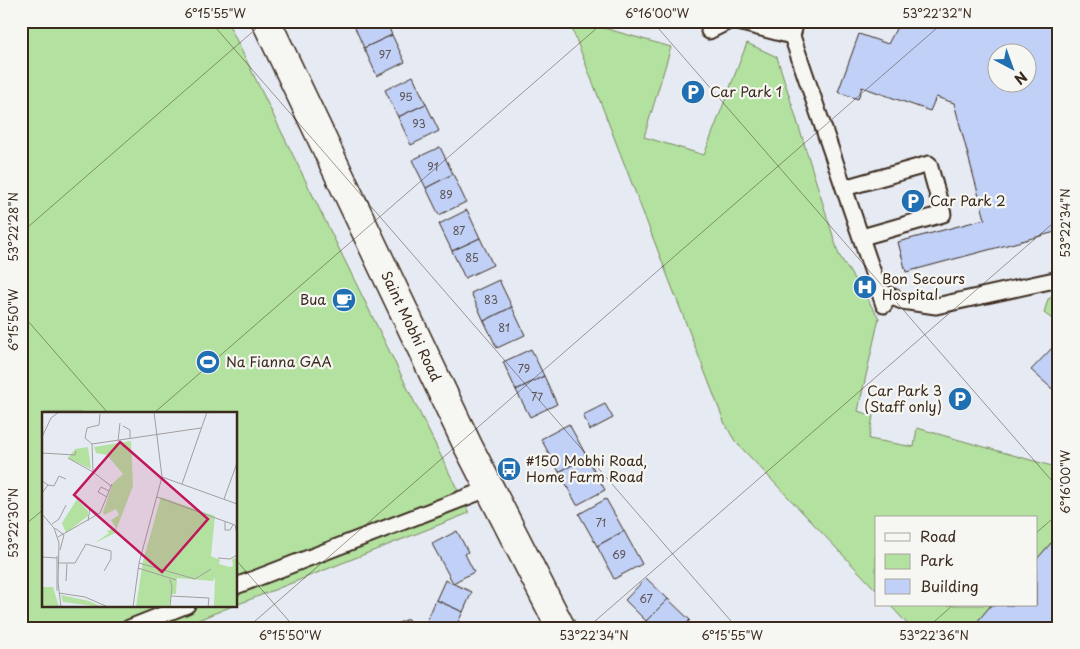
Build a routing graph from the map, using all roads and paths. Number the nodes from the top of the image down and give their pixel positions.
1 (266, 21) edge
2 (729, 21) edge
3 (734, 21) edge
4 (794, 28) edge
5 (709, 31) dead end
6 (844, 188) junction
7 (862, 237) junction
8 (1059, 280) edge
9 (490, 488) junction
10 (238, 585) edge
11 (184, 606) edge
12 (129, 628) edge
13 (561, 628) edge

1 - 9 main road, Saint Mobhi Road
2 - 5 lane
3 - 4 lane
4 - 6 lane
6 - 7 lane
6 - 7 lane
7 - 8 lane
9 - 10 lane
9 - 13 main road, Saint Mobhi Road
11 - 12 lane

